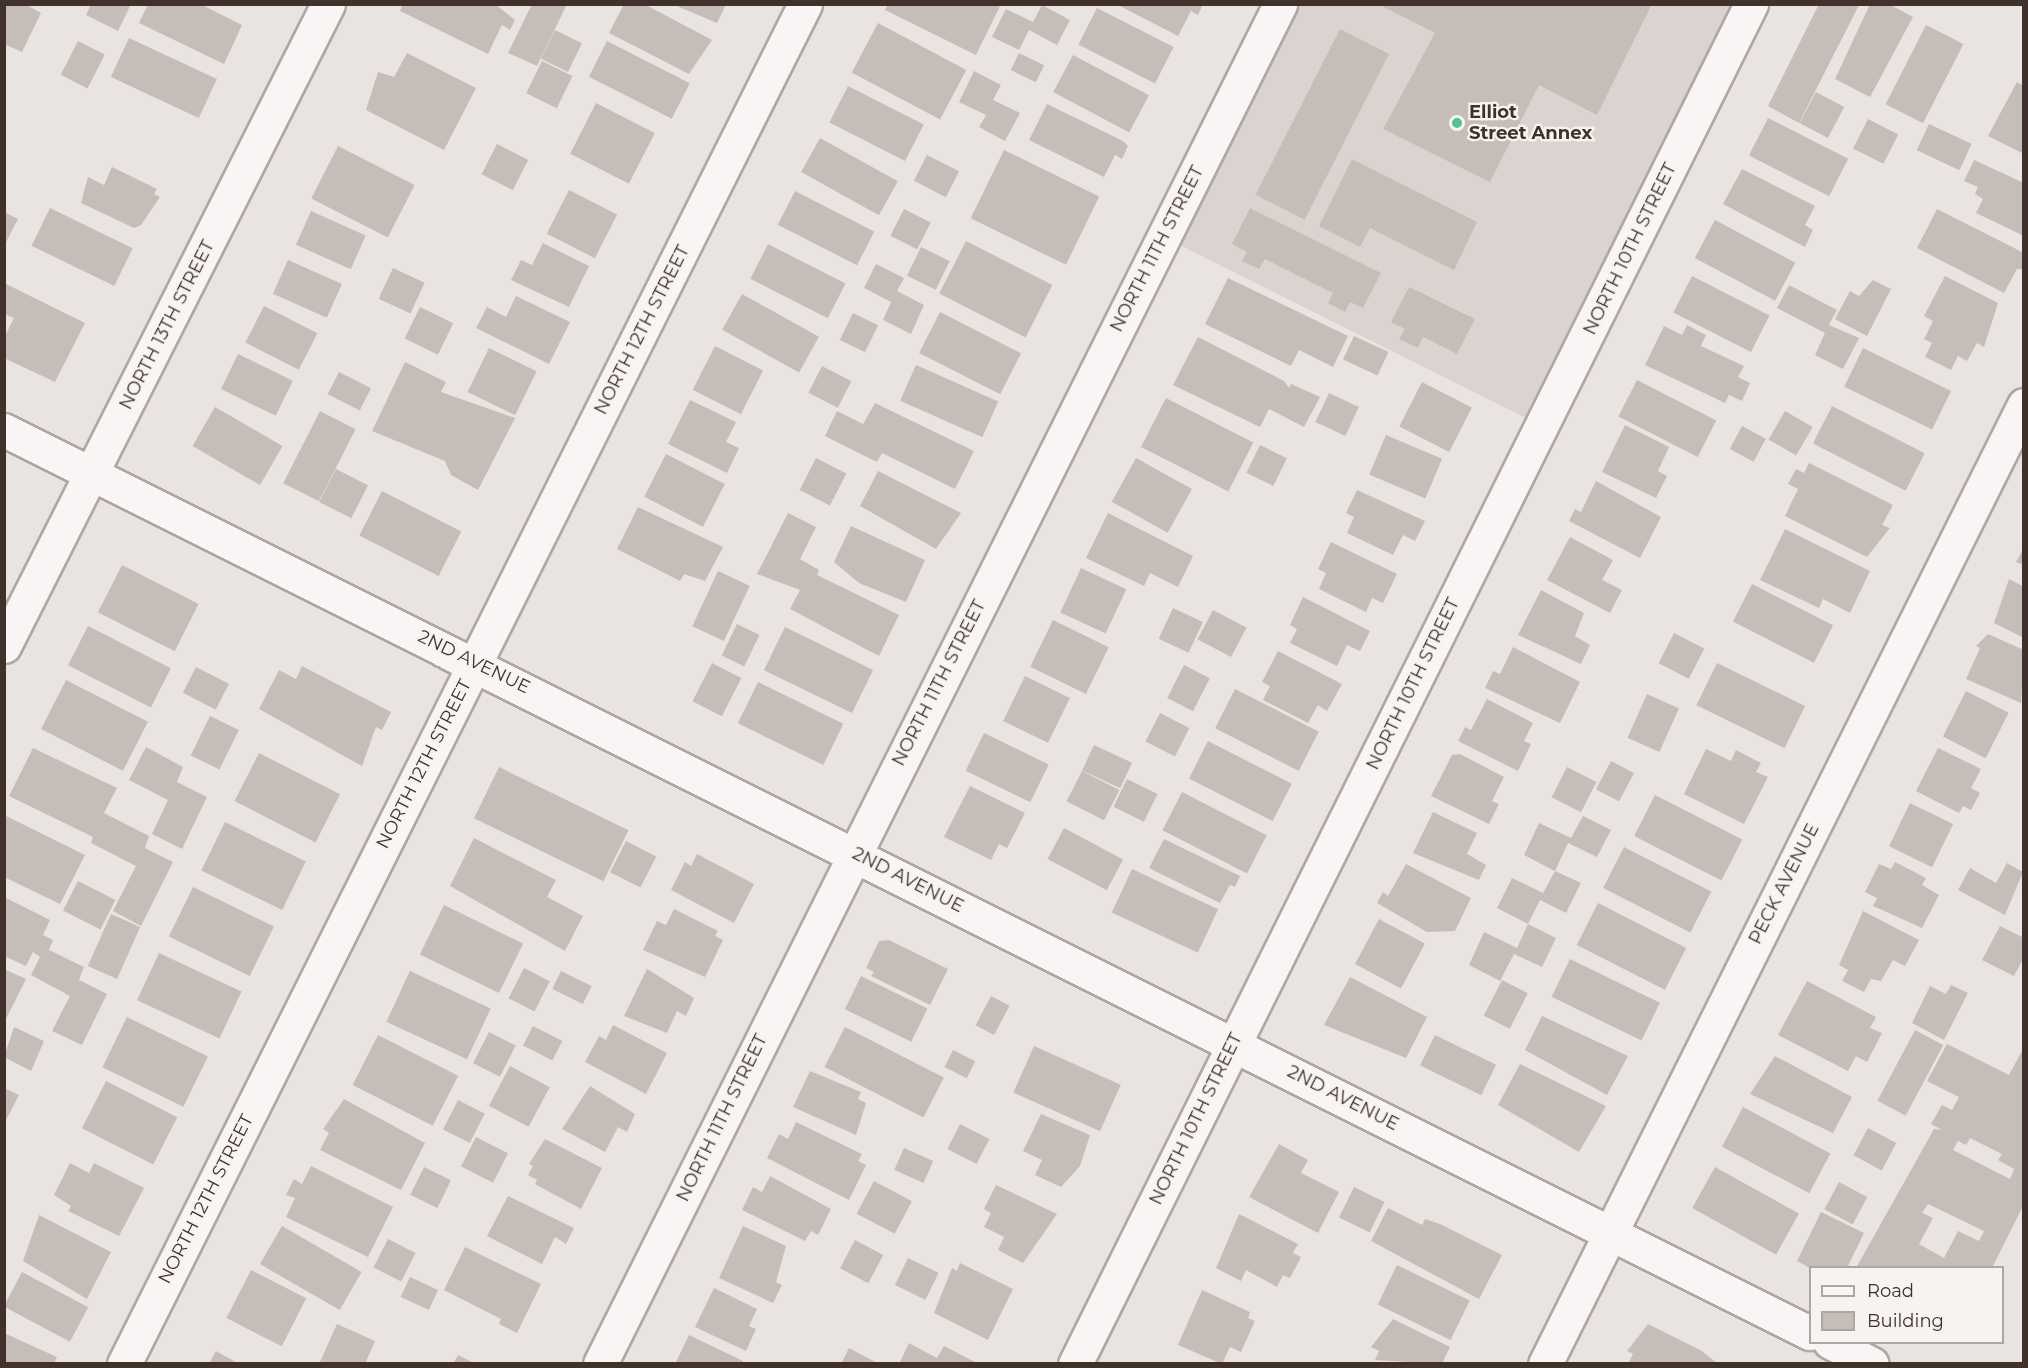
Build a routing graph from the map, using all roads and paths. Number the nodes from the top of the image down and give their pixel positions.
1 (328, 4) edge
2 (805, 4) edge
3 (1280, 4) edge
4 (1751, 4) edge
5 (2024, 405) edge
6 (4, 430) edge
7 (92, 474) junction
8 (4, 646) edge
9 (475, 662) junction
10 (854, 853) junction
11 (1234, 1043) junction
12 (1610, 1232) junction
13 (1809, 1332) edge
14 (1834, 1344) edge
15 (124, 1364) edge
16 (600, 1364) edge
17 (1075, 1364) edge
18 (1545, 1364) edge
19 (1872, 1364) edge

1 - 7 street, NORTH 13TH STREET
2 - 9 street, NORTH 12TH STREET
3 - 10 street, NORTH 11TH STREET
4 - 11 street, NORTH 10TH STREET
5 - 12 street, PECK AVENUE
6 - 7 street, 2ND AVENUE
7 - 8 street, NORTH 13TH STREET
7 - 9 street, 2ND AVENUE
9 - 10 street, 2ND AVENUE
9 - 15 street, NORTH 12TH STREET
10 - 11 street, 2ND AVENUE
10 - 16 street, NORTH 11TH STREET
11 - 12 street, 2ND AVENUE
11 - 17 street, NORTH 10TH STREET
12 - 13 street, 2ND AVENUE
12 - 18 street, PECK AVENUE
14 - 19 street

